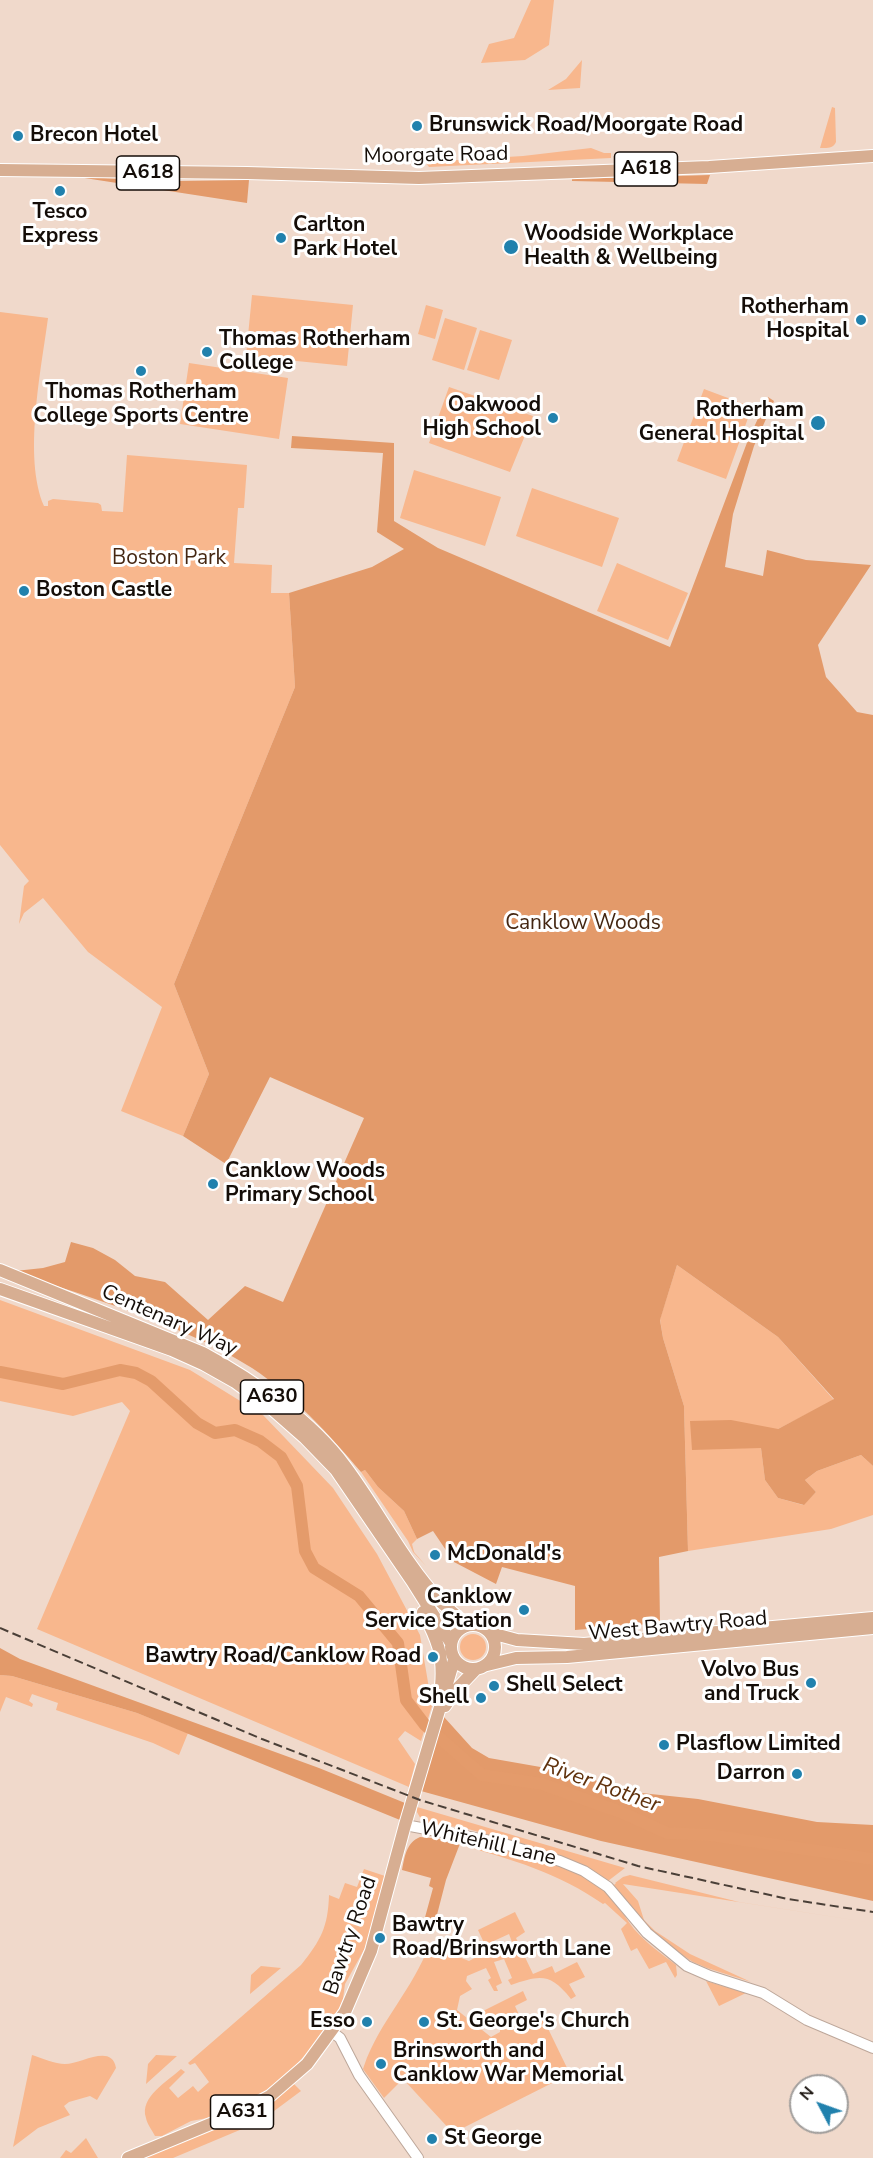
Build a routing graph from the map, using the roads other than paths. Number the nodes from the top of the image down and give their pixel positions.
1 (873, 156) edge
2 (0, 170) edge
3 (0, 1270) edge
4 (0, 1289) edge
5 (386, 1542) junction
6 (873, 1618) edge
7 (467, 1625) junction
8 (873, 1628) edge
9 (490, 1633) junction
10 (620, 1633) dead end
11 (451, 1643) junction
12 (584, 1644) junction
13 (454, 1660) junction
14 (481, 1667) junction
15 (437, 1722) junction
16 (405, 1825) junction
17 (332, 2032) junction
18 (873, 2048) edge
19 (128, 2158) edge
20 (418, 2158) edge

1 - 2 main road, Moorgate Road / A618
3 - 7 main road, Centenary Way / A630
4 - 5 main road, A630
5 - 11 main road, A630
5 - 15 main road, A630
6 - 12 main road, West Bawtry Road / A630
7 - 9 main road, A630
7 - 11 main road
8 - 14 main road, West Bawtry Road
9 - 12 main road, West Bawtry Road / A630
9 - 14 main road
10 - 12 main road
11 - 13 main road, A630
13 - 14 main road
13 - 15 main road, Bawtry Road
14 - 15 main road, Bawtry Road / A631
15 - 16 main road, Bawtry Road / A631
16 - 17 main road, Bawtry Road / A631
16 - 18 main road, Whitehill Lane
17 - 19 main road, Bawtry Road / A631
17 - 20 main road

